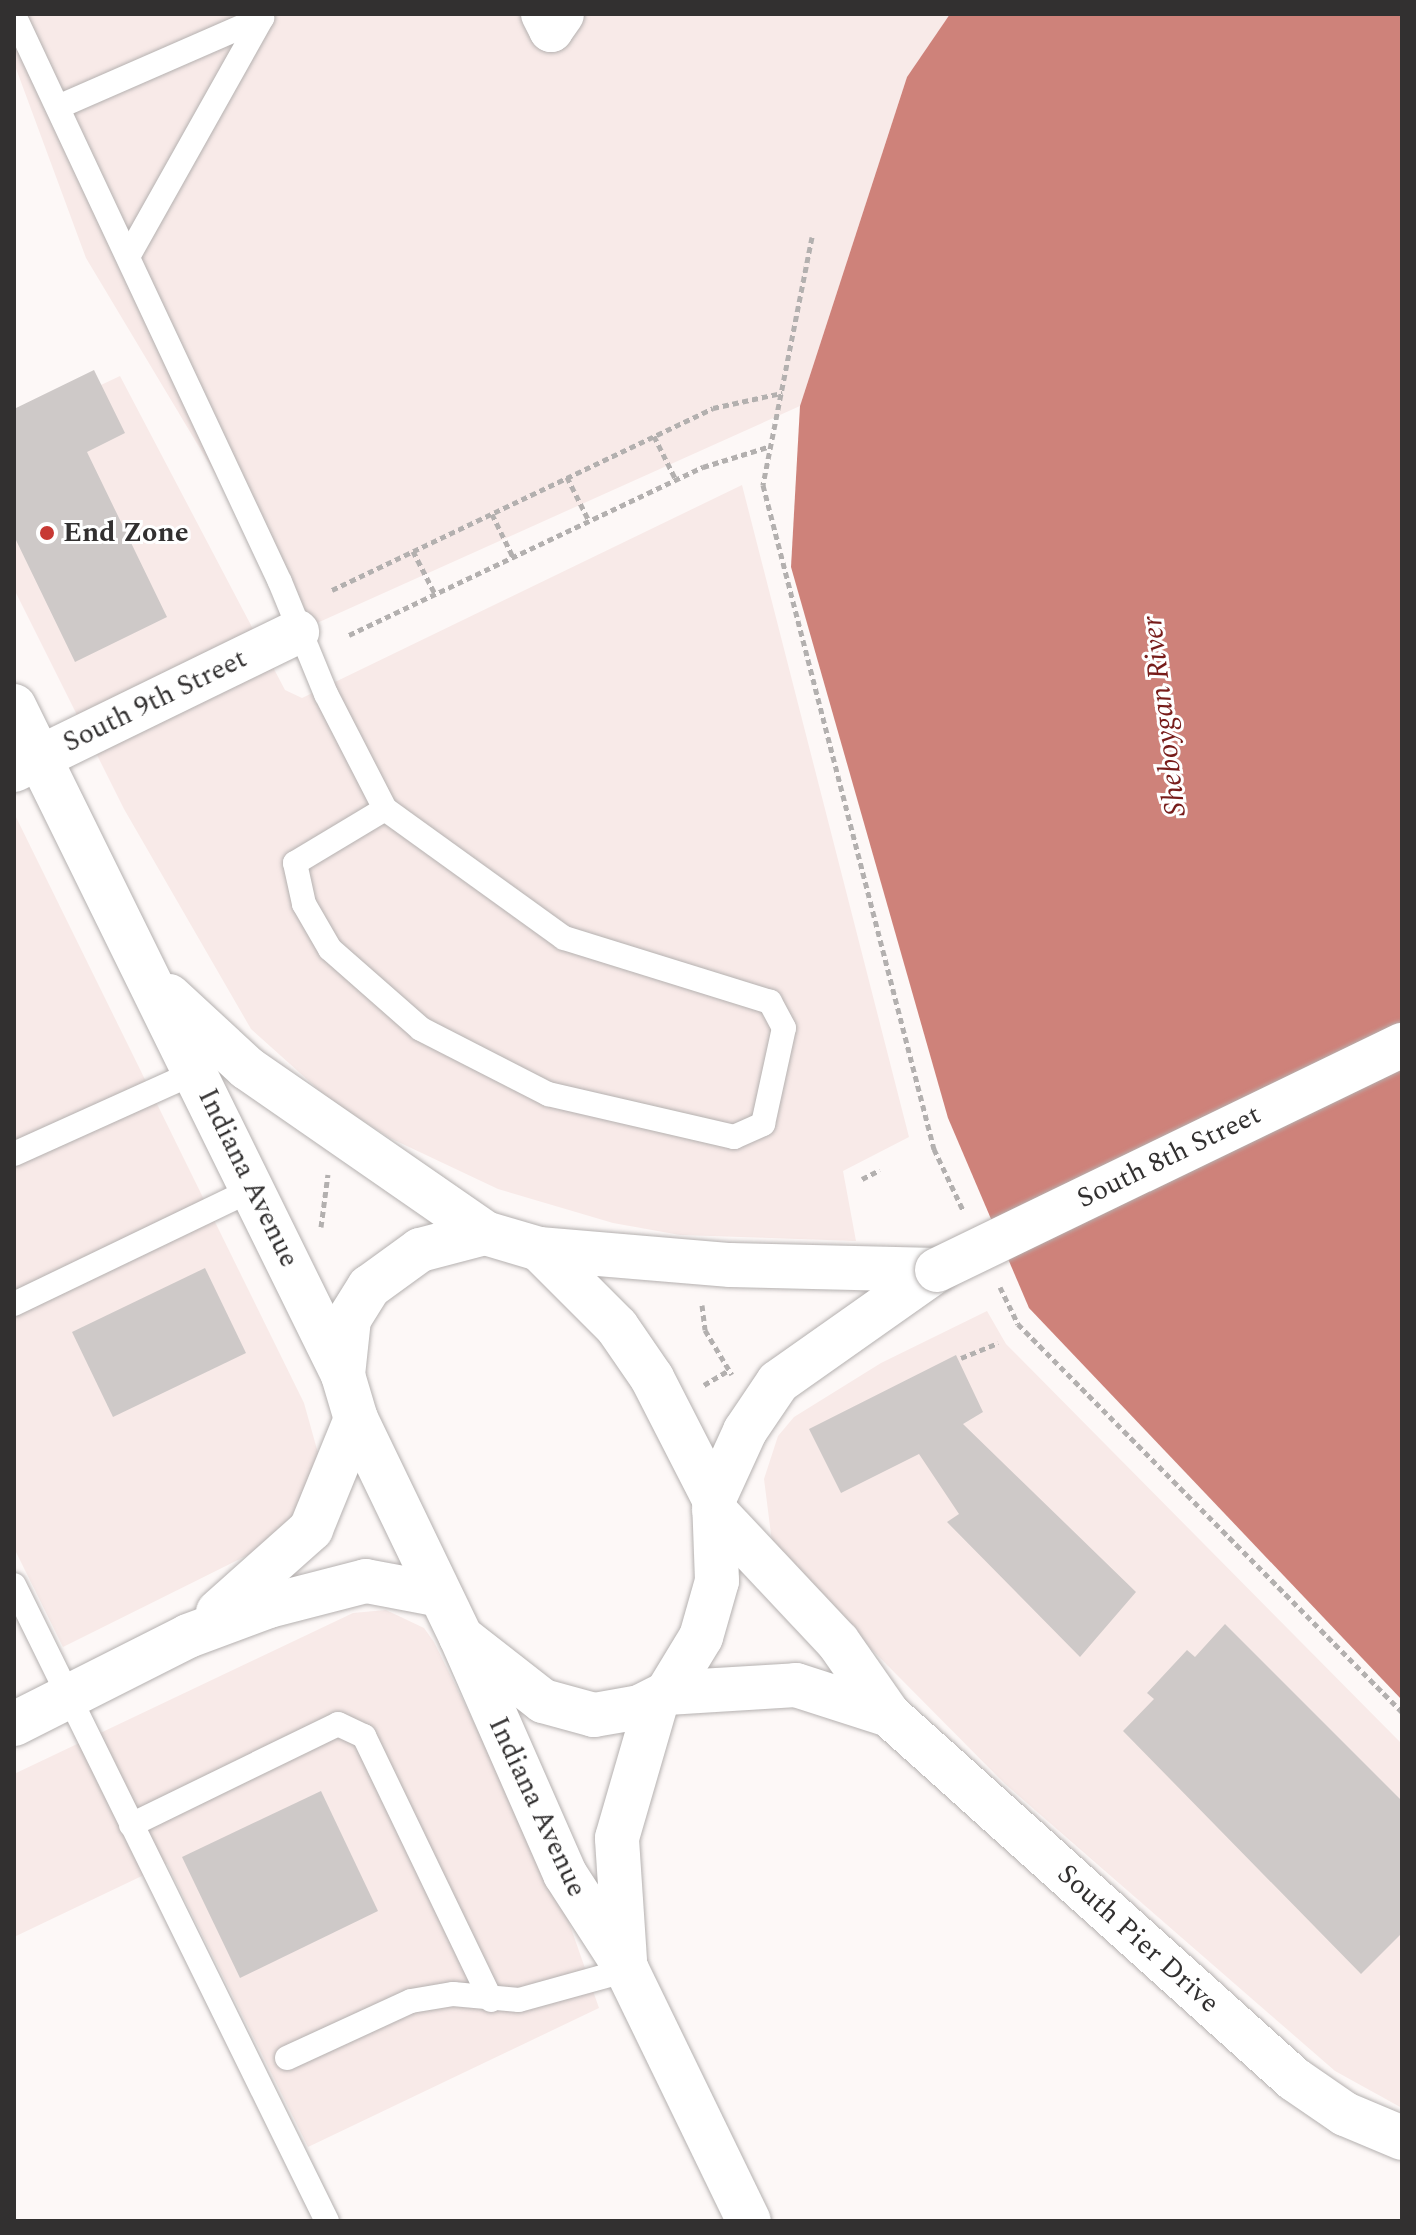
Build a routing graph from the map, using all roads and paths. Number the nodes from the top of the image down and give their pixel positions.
1 (14, 15) edge
2 (58, 107) junction
3 (812, 237) dead end
4 (129, 255) junction
5 (782, 393) junction
6 (654, 436) junction
7 (771, 446) junction
8 (567, 477) junction
9 (676, 480) junction
10 (492, 514) junction
11 (589, 521) junction
12 (413, 551) junction
13 (513, 557) junction
14 (332, 590) dead end
15 (435, 594) junction
16 (297, 632) junction
17 (349, 635) dead end
18 (14, 706) edge
19 (27, 764) edge
20 (385, 809) junction
21 (153, 981) junction
22 (1402, 1045) edge
23 (196, 1072) junction
24 (14, 1154) edge
25 (332, 1166) dead end
26 (880, 1170) dead end
27 (862, 1179) dead end
28 (253, 1189) junction
29 (966, 1216) dead end
30 (485, 1233) junction
31 (321, 1236) dead end
32 (539, 1249) junction
33 (937, 1270) junction
34 (999, 1283) dead end
35 (702, 1300) dead end
36 (14, 1304) edge
37 (998, 1343) dead end
38 (961, 1358) dead end
39 (343, 1375) junction
40 (739, 1382) dead end
41 (356, 1419) junction
42 (714, 1504) junction
43 (14, 1585) edge
44 (440, 1595) junction
45 (188, 1636) junction
46 (461, 1637) junction
47 (662, 1696) junction
48 (67, 1697) junction
49 (1402, 1712) edge
50 (889, 1715) junction
51 (14, 1724) edge
52 (131, 1825) junction
53 (627, 1970) junction
54 (491, 2000) junction
55 (287, 2058) dead end
56 (1402, 2138) edge
57 (327, 2221) edge
58 (749, 2221) edge

1 - 2 lane
2 - 4 lane
2 - 4 lane
3 - 5 path
4 - 16 lane
5 - 6 path
5 - 7 path
6 - 8 path
6 - 9 path
7 - 9 path
7 - 29 path
8 - 10 path
8 - 11 path
9 - 11 path
10 - 12 path
10 - 13 path
11 - 13 path
12 - 14 path
12 - 15 path
13 - 15 path
15 - 17 path
16 - 19 main road, South 9th Street
16 - 20 lane
18 - 19 main road, Indiana Avenue
19 - 21 main road, Indiana Avenue
20 - 20 lane
21 - 23 main road, Indiana Avenue
21 - 30 main road, Indiana Avenue
22 - 33 main road, South 8th Street, bridge
23 - 24 lane
23 - 28 main road, Indiana Avenue
25 - 31 path
26 - 27 path
28 - 36 lane
28 - 39 main road, Indiana Avenue
30 - 32 main road, South 8th Street
30 - 39 main road
32 - 33 main road, South 8th Street
32 - 42 main road
33 - 42 main road, South 8th Street
34 - 49 path
35 - 40 path
37 - 38 path
39 - 41 main road, Indiana Avenue
41 - 44 main road, Indiana Avenue
41 - 45 main road
42 - 47 main road, Indiana Avenue
42 - 50 main road, South Pier Drive
43 - 48 lane
44 - 45 main road
44 - 46 main road, Indiana Avenue
45 - 48 main road
46 - 47 main road, South Pier Drive
46 - 53 main road, Indiana Avenue
47 - 50 main road, South Pier Drive
47 - 53 main road, Indiana Avenue
48 - 51 main road
48 - 52 lane
50 - 56 main road, South Pier Drive
52 - 54 lane
52 - 57 lane
53 - 54 lane
53 - 58 main road, Indiana Avenue
54 - 55 lane

